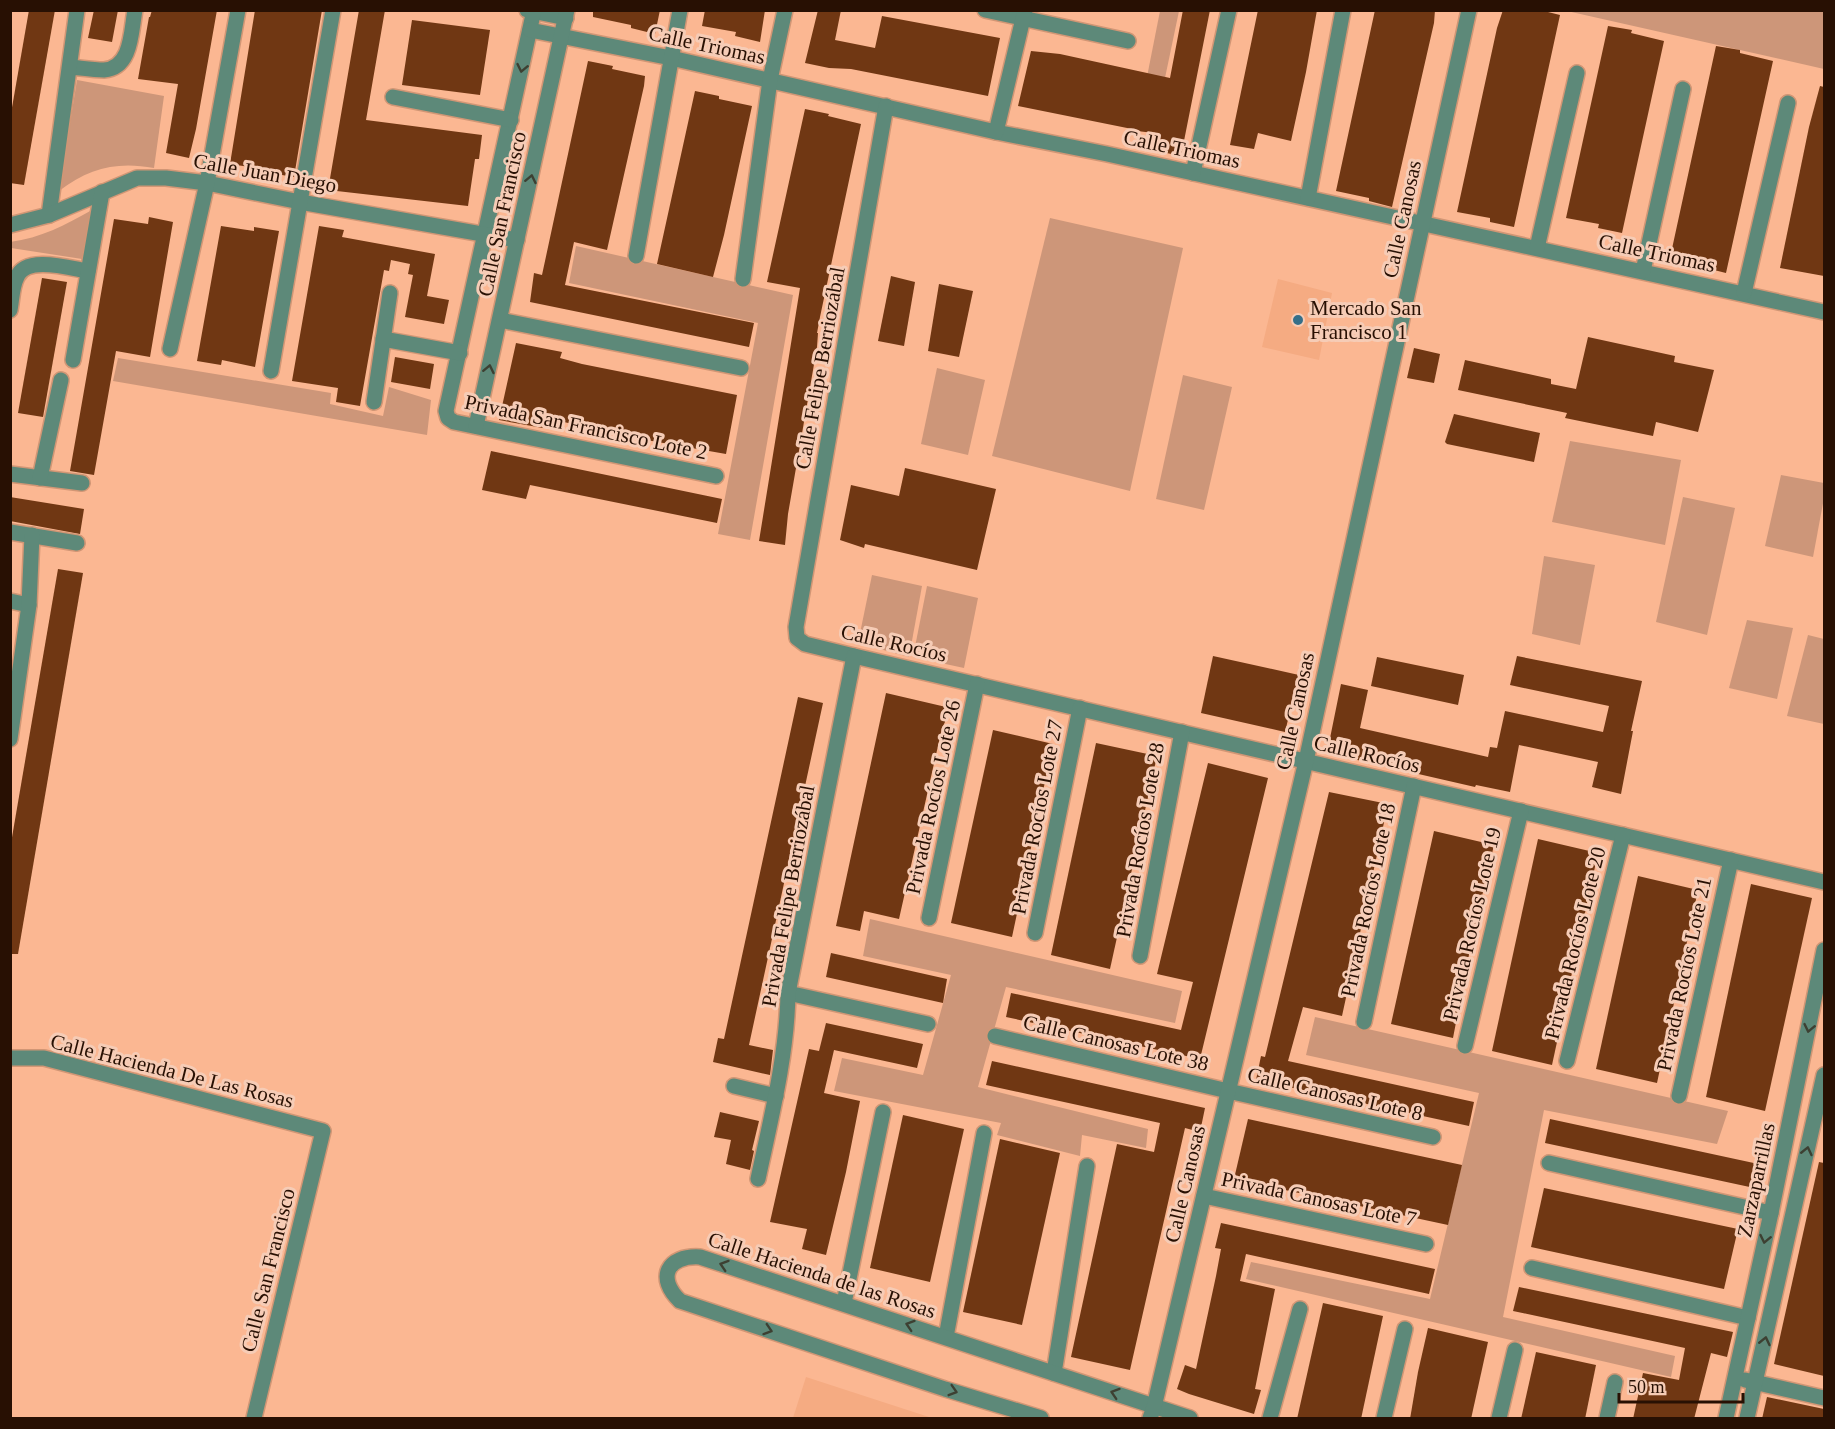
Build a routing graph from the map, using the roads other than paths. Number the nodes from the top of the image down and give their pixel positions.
1 (77, 10) edge
2 (135, 10) edge
3 (238, 10) edge
4 (333, 10) edge
5 (680, 10) edge
6 (786, 10) edge
7 (985, 10) edge
8 (1229, 10) edge
9 (1342, 10) edge
10 (1469, 10) edge
11 (532, 11) edge
12 (567, 14) edge
13 (1024, 14) edge
14 (530, 30) junction
15 (562, 35) junction
16 (1128, 41) dead end
17 (670, 58) junction
18 (70, 66) junction
19 (1577, 73) dead end
20 (770, 80) junction
21 (1683, 89) dead end
22 (393, 97) dead end
23 (1788, 103) dead end
24 (886, 106) junction
25 (511, 120) junction
26 (996, 132) junction
27 (1193, 173) junction
28 (207, 183) junction
29 (102, 192) junction
30 (1308, 198) junction
31 (300, 202) junction
32 (49, 215) junction
33 (1423, 223) junction
34 (10, 225) edge
35 (485, 234) junction
36 (517, 240) junction
37 (1537, 248) junction
38 (636, 256) dead end
39 (88, 270) junction
40 (1643, 271) junction
41 (743, 279) dead end
42 (390, 293) dead end
43 (1744, 293) junction
44 (10, 310) edge
45 (1824, 312) edge
46 (500, 320) junction
47 (383, 339) junction
48 (170, 349) dead end
49 (460, 353) junction
50 (73, 360) dead end
51 (741, 368) dead end
52 (271, 371) dead end
53 (61, 380) dead end
54 (374, 402) dead end
55 (448, 418) joint
56 (476, 426) junction
57 (10, 474) edge
58 (716, 476) dead end
59 (40, 478) junction
60 (82, 483) dead end
61 (10, 532) edge
62 (32, 535) junction
63 (77, 543) dead end
64 (10, 601) edge
65 (29, 605) junction
66 (797, 638) joint
67 (854, 656) junction
68 (977, 684) junction
69 (1080, 708) junction
70 (1182, 732) junction
71 (10, 739) edge
72 (1306, 761) junction
73 (1414, 786) junction
74 (1521, 811) junction
75 (1623, 835) junction
76 (1731, 860) junction
77 (1824, 882) edge
78 (929, 918) dead end
79 (1035, 933) dead end
80 (1824, 950) edge
81 (1140, 956) dead end
82 (788, 993) junction
83 (1364, 1022) dead end
84 (928, 1024) dead end
85 (995, 1036) dead end
86 (1465, 1046) dead end
87 (10, 1058) edge
88 (1567, 1061) dead end
89 (1824, 1075) edge
90 (734, 1086) dead end
91 (1228, 1092) junction
92 (776, 1096) junction
93 (1679, 1096) dead end
94 (883, 1112) dead end
95 (323, 1131) joint
96 (984, 1133) dead end
97 (1433, 1137) dead end
98 (1549, 1163) dead end
99 (1087, 1166) dead end
100 (758, 1179) dead end
101 (1204, 1196) junction
102 (1771, 1213) junction
103 (1425, 1244) dead end
104 (1532, 1268) dead end
105 (844, 1303) junction
106 (1300, 1309) dead end
107 (1748, 1318) junction
108 (1405, 1329) dead end
109 (946, 1337) junction
110 (1515, 1350) dead end
111 (1054, 1373) junction
112 (1736, 1378) junction
113 (1615, 1382) dead end
114 (1755, 1383) junction
115 (1824, 1398) edge
116 (1152, 1413) edge
117 (254, 1419) edge
118 (1041, 1419) edge
119 (1190, 1419) edge
120 (1270, 1419) edge
121 (1384, 1419) edge
122 (1499, 1419) edge
123 (1607, 1419) edge
124 (1726, 1419) edge
125 (1747, 1419) edge

1 - 18 street
2 - 18 street
3 - 28 street
4 - 31 street
5 - 17 street
6 - 20 street
7 - 13 street
8 - 27 street
9 - 30 street
10 - 33 street, Calle Canosas
11 - 12 street
11 - 14 street, Calle San Francisco
12 - 15 street, Calle San Francisco
13 - 16 street
13 - 26 street
14 - 15 street, Calle Triomas
14 -> 25 street, Calle San Francisco
15 - 17 street, Calle Triomas
36 -> 15 street, Calle San Francisco
17 - 20 street, Calle Triomas
17 - 38 street
18 - 32 street
19 - 37 street
20 - 24 street, Calle Triomas
20 - 41 street
21 - 40 street
22 - 25 street
23 - 43 street
24 - 26 street, Calle Triomas
24 - 66 street, Calle Felipe Berriozábal
25 - 35 street, Calle San Francisco
26 - 27 street, Calle Triomas
27 - 30 street, Calle Triomas
28 - 29 street, Calle Juan Diego
28 - 31 street, Calle Juan Diego
28 - 48 street
29 - 32 street, Calle Juan Diego
29 - 39 street
30 - 33 street, Calle Triomas
31 - 35 street, Calle Juan Diego
31 - 52 street
32 - 34 street, Calle Juan Diego
33 - 37 street, Calle Triomas
33 - 72 street, Calle Canosas
35 - 36 street, Calle Juan Diego
35 - 49 street, Calle San Francisco
36 - 46 street, Calle San Francisco
37 - 40 street, Calle Triomas
39 - 44 street
39 - 50 street
40 - 43 street, Calle Triomas
42 - 47 street
43 - 45 street, Calle Triomas
46 - 51 street
56 -> 46 street, Calle San Francisco
47 - 49 street
47 - 54 street
49 - 55 street, Calle San Francisco
53 - 59 street
55 - 56 street, Privada San Francisco Lote 2
56 - 58 street, Privada San Francisco Lote 2
57 - 59 street
59 - 60 street
61 - 62 street
62 - 63 street
62 - 65 street
64 - 65 street
65 - 71 street
66 - 67 street, Calle Rocíos
67 - 68 street, Calle Rocíos
67 - 82 street, Privada Felipe Berriozábal
68 - 69 street, Calle Rocíos
68 - 78 street, Privada Rocíos Lote 26
69 - 70 street, Calle Rocíos
69 - 79 street, Privada Rocíos Lote 27
70 - 72 street, Calle Rocíos
70 - 81 street, Privada Rocíos Lote 28
72 - 73 street, Calle Rocíos
72 - 91 street, Calle Canosas
73 - 74 street, Calle Rocíos
73 - 83 street, Privada Rocíos Lote 18
74 - 75 street, Calle Rocíos
74 - 86 street, Privada Rocíos Lote 19
75 - 76 street, Calle Rocíos
75 - 88 street, Privada Rocíos Lote 20
76 - 77 street, Calle Rocíos
76 - 93 street, Privada Rocíos Lote 21
80 -> 102 street, Zarzaparrillas
82 - 84 street
82 - 92 street, Privada Felipe Berriozábal
85 - 91 street, Calle Canosas Lote 38
87 - 95 street, Calle Hacienda De Las Rosas
114 -> 89 street, Zarzaparrillas
90 - 92 street
91 - 97 street, Calle Canosas Lote 8
91 - 101 street, Calle Canosas
92 - 100 street, Privada Felipe Berriozábal
94 - 105 street
95 - 117 street, Calle San Francisco
96 - 109 street
98 - 102 street
99 - 111 street
101 - 103 street, Privada Canosas Lote 7
101 - 116 street, Calle Canosas
102 -> 107 street, Zarzaparrillas
104 - 107 street
109 -> 105 street, Calle Hacienda de las Rosas
105 -> 118 street, Calle Hacienda de las Rosas
106 - 120 street
107 - 112 street, Zarzaparrillas
108 - 121 street
109 - 111 street, Calle Hacienda de las Rosas
110 - 122 street
116 -> 111 street, Calle Hacienda de las Rosas
112 - 114 street
112 - 124 street, Zarzaparrillas
113 - 123 street
114 - 115 street
114 - 125 street, Zarzaparrillas
116 - 119 street, Calle Hacienda de las Rosas

